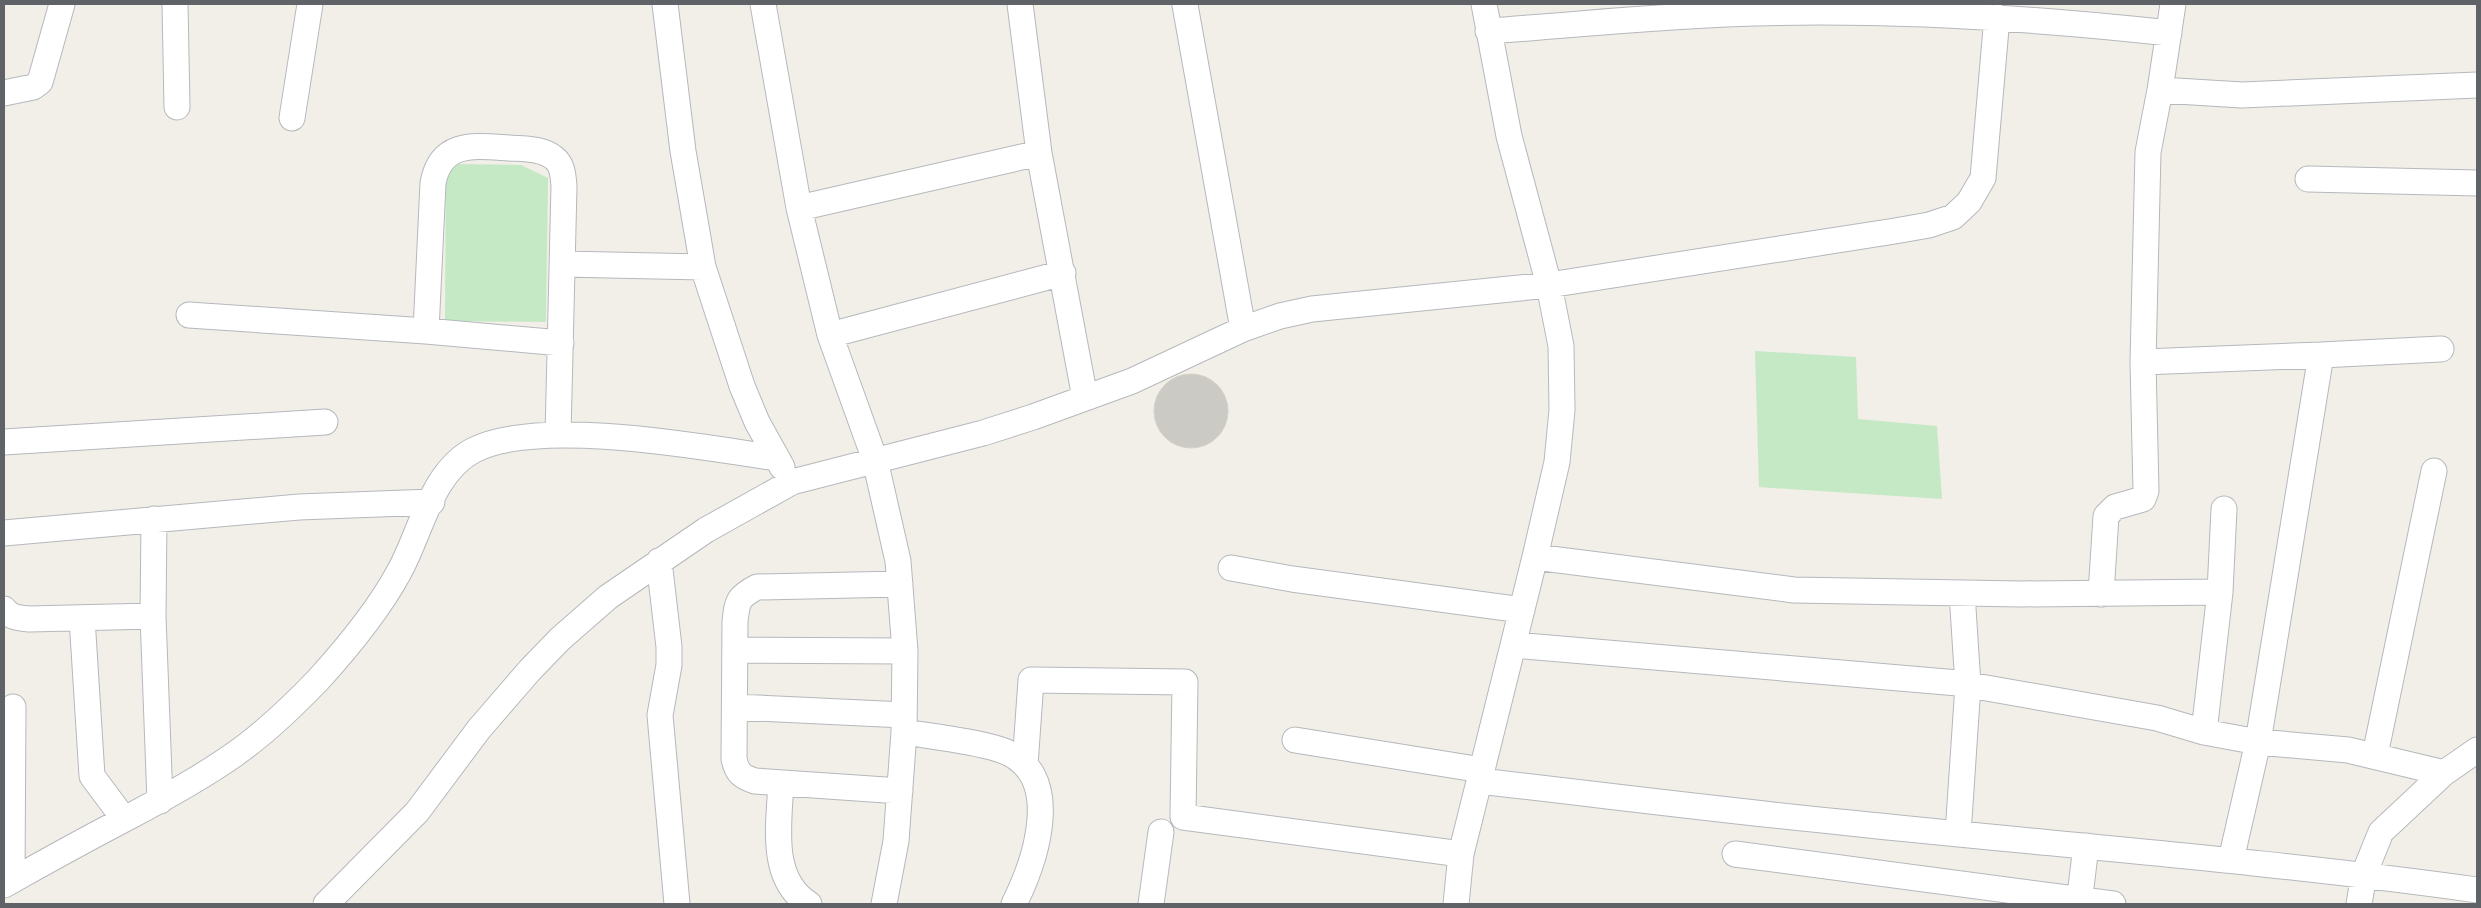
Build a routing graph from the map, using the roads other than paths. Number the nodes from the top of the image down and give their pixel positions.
1 (62, 4) edge
2 (175, 4) edge
3 (310, 4) edge
4 (665, 4) edge
5 (763, 4) edge
6 (1020, 4) edge
7 (1484, 4) edge
8 (2173, 4) edge
9 (1185, 5) dead end
10 (1804, 8) edge
11 (1675, 11) edge
12 (1997, 17) junction
13 (1488, 31) junction
14 (2169, 33) junction
15 (2477, 85) edge
16 (2160, 90) junction
17 (4, 93) edge
18 (177, 107) dead end
19 (292, 118) dead end
20 (1039, 153) junction
21 (2308, 179) dead end
22 (2477, 183) edge
23 (799, 208) junction
24 (563, 264) junction
25 (703, 268) junction
26 (1063, 273) junction
27 (1549, 285) junction
28 (189, 315) dead end
29 (1243, 329) junction
30 (426, 330) junction
31 (830, 335) junction
32 (561, 343) junction
33 (2441, 349) dead end
34 (2321, 355) junction
35 (2143, 362) junction
36 (1085, 398) junction
37 (325, 422) dead end
38 (558, 435) junction
39 (4, 442) edge
40 (776, 458) junction
41 (875, 460) junction
42 (2434, 471) dead end
43 (792, 482) junction
44 (432, 502) junction
45 (2224, 509) dead end
46 (154, 519) junction
47 (4, 533) edge
48 (1535, 557) junction
49 (659, 561) junction
50 (1231, 568) dead end
51 (900, 584) junction
52 (2220, 592) junction
53 (1962, 593) junction
54 (2102, 594) junction
55 (4, 609) edge
56 (1522, 610) junction
57 (153, 616) junction
58 (82, 618) junction
59 (1514, 645) junction
60 (735, 650) junction
61 (905, 651) junction
62 (1968, 685) junction
63 (13, 707) dead end
64 (735, 707) junction
65 (904, 723) junction
66 (2204, 732) junction
67 (1296, 740) dead end
68 (2258, 742) junction
69 (2477, 750) edge
70 (2374, 755) junction
71 (1026, 765) junction
72 (2444, 773) junction
73 (1481, 775) junction
74 (781, 783) junction
75 (900, 791) junction
76 (160, 801) junction
77 (124, 820) junction
78 (1161, 832) dead end
79 (1958, 834) junction
80 (2086, 846) junction
81 (1461, 854) junction
82 (1735, 854) dead end
83 (2231, 860) junction
84 (2364, 874) junction
85 (8, 883) edge
86 (2477, 890) edge
87 (2080, 902) edge
88 (326, 904) edge
89 (677, 904) edge
90 (808, 904) edge
91 (884, 904) edge
92 (1014, 904) edge
93 (1151, 904) edge
94 (1456, 904) edge
95 (2113, 904) edge
96 (2359, 904) edge

1 - 17 street
2 - 18 street
3 - 19 street
4 - 25 street
5 - 23 street
6 - 20 street
7 - 13 street
8 - 14 street
9 - 29 street
10 - 11 street
10 - 12 street
11 - 13 street
12 - 14 street
12 - 27 street
13 - 27 street
14 - 16 street
15 - 16 street
16 - 35 street
20 - 23 street
20 - 26 street
21 - 22 street
23 - 31 street
24 - 25 street
24 - 30 street
24 - 32 street
25 - 40 street
26 - 31 street
26 - 36 street
27 - 29 street
27 - 48 street
28 - 30 street
29 - 36 street
30 - 32 street
31 - 41 street
32 - 38 street
33 - 34 street
34 - 35 street
34 - 68 street
35 - 54 street
36 - 41 street
37 - 39 street
38 - 40 street
38 - 44 street
40 - 43 street
41 - 43 street
41 - 51 street
42 - 70 street
43 - 49 street
44 - 46 street
44 - 76 street
45 - 52 street
46 - 47 street
46 - 57 street
48 - 53 street
48 - 56 street
49 - 88 street
49 - 89 street
50 - 56 street
51 - 60 street
51 - 61 street
52 - 54 street
52 - 66 street
53 - 54 street
53 - 62 street
55 - 58 street
56 - 59 street
57 - 58 street
57 - 76 street
58 - 77 street
59 - 62 street
59 - 73 street
60 - 61 street
60 - 64 street
61 - 65 street
62 - 66 street
62 - 79 street
63 - 85 street
64 - 65 street
64 - 74 street
65 - 71 street
65 - 75 street
66 - 68 street
67 - 73 street
68 - 70 street
68 - 83 street
69 - 72 street
70 - 72 street
71 - 81 street
71 - 92 street
72 - 84 street
73 - 79 street
73 - 81 street
74 - 75 street
74 - 90 street
75 - 91 street
76 - 77 street
77 - 85 street
78 - 93 street
79 - 80 street
80 - 83 street
80 - 87 street
81 - 94 street
82 - 87 street
83 - 84 street
84 - 86 street
84 - 96 street
87 - 95 street

